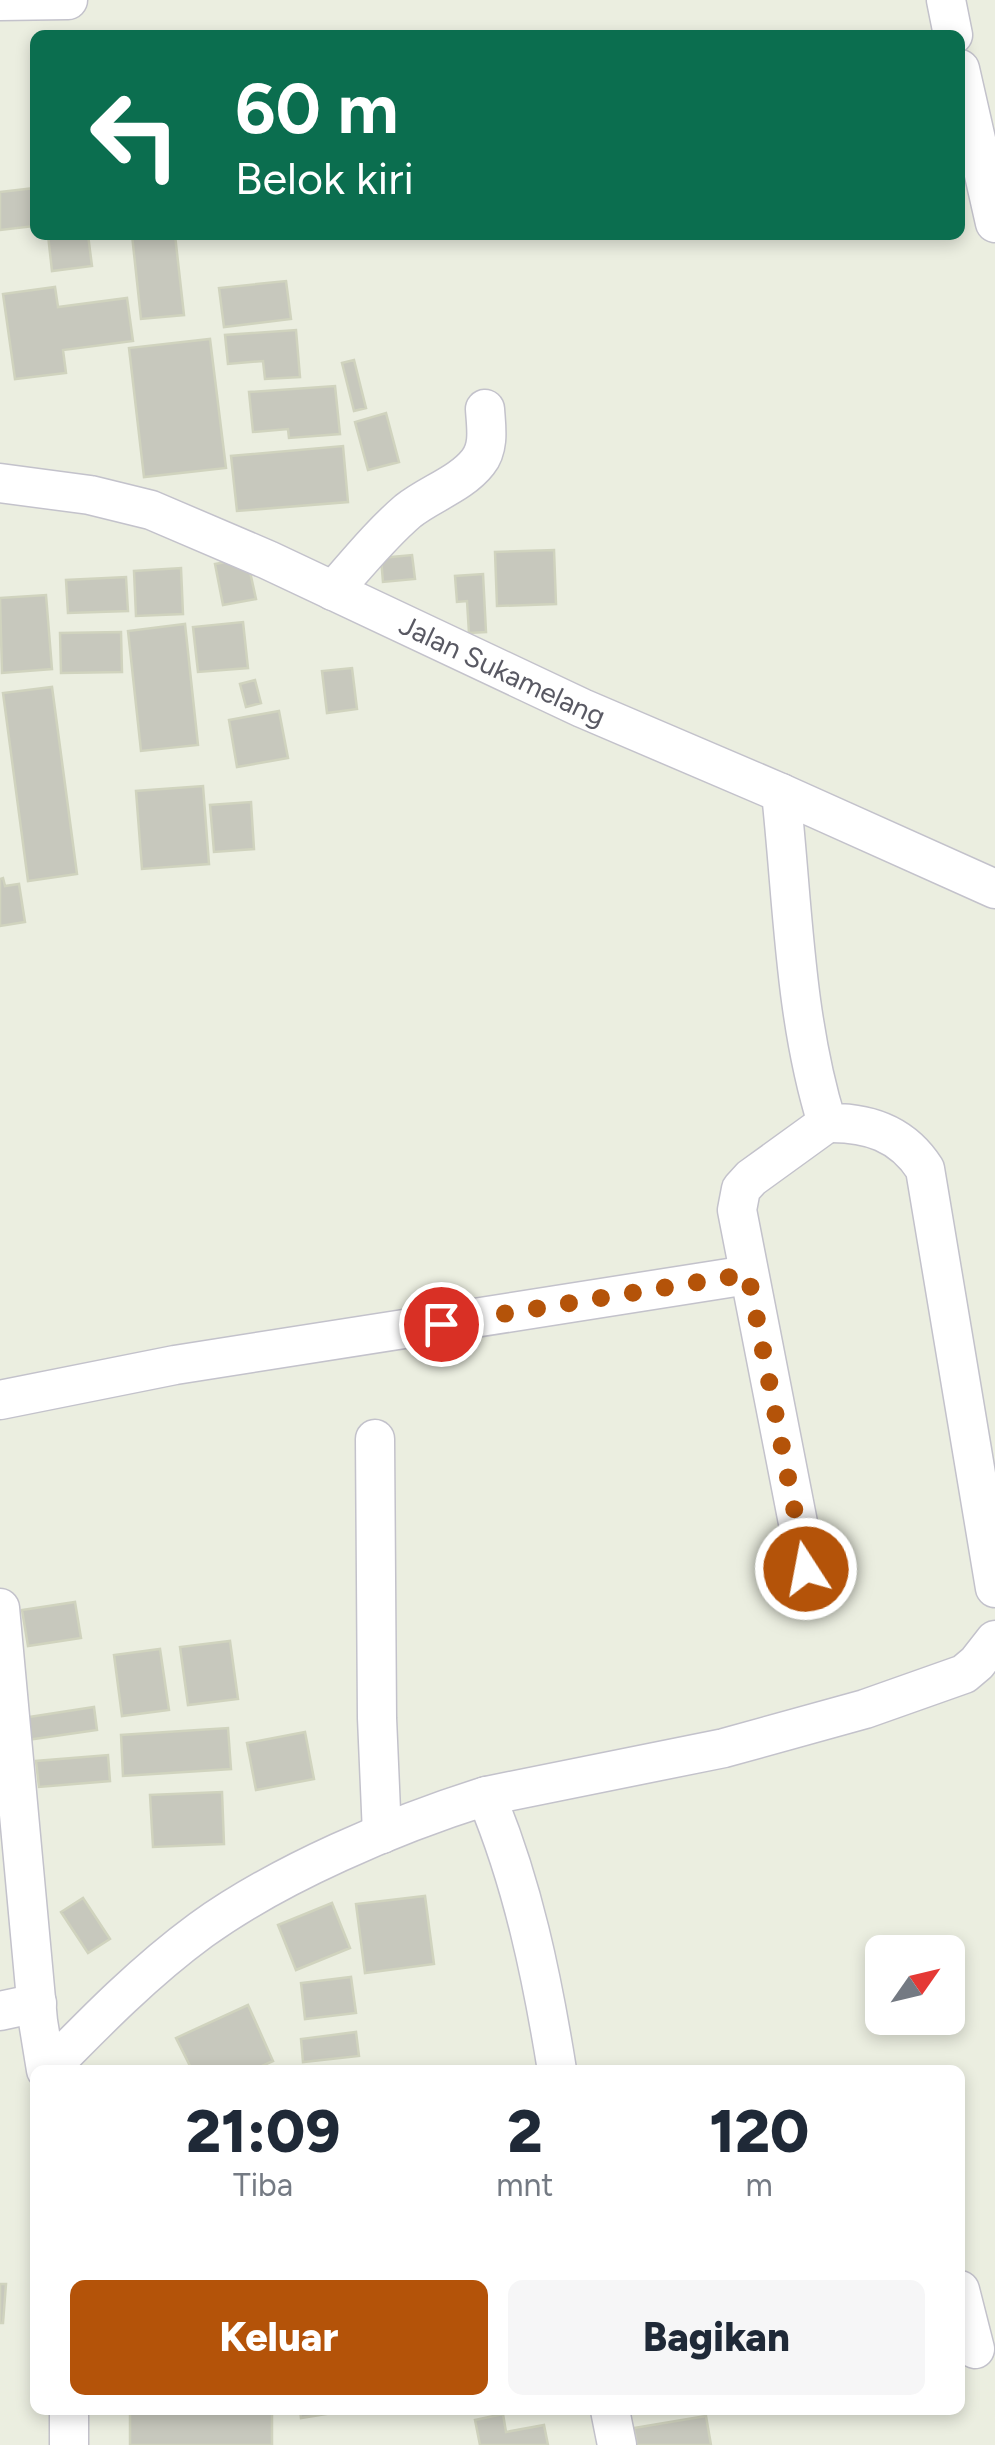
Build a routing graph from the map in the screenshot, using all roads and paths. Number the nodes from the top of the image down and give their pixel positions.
1 (68, 0) edge
2 (946, 0) edge
3 (0, 1) edge
4 (952, 30) edge
5 (965, 90) edge
6 (995, 224) edge
7 (485, 409) dead end
8 (0, 483) edge
9 (333, 591) junction
10 (782, 793) junction
11 (995, 889) edge
12 (827, 1123) junction
13 (748, 1274) junction
14 (0, 1400) edge
15 (375, 1440) dead end
16 (806, 1569) dead end
17 (995, 1588) edge
18 (0, 1608) edge
19 (995, 1640) edge
20 (486, 1796) junction
21 (382, 1834) junction
22 (35, 2038) edge
23 (556, 2065) edge
24 (965, 2310) edge
25 (975, 2349) dead end
26 (69, 2415) edge
27 (611, 2415) edge
28 (69, 2445) edge
29 (617, 2445) edge

1 - 3 street
2 - 4 street
5 - 6 street
7 - 9 street
8 - 9 street, Jalan Sukamelang
9 - 10 street, Jalan Sukamelang
10 - 11 street, Jalan Sukamelang
10 - 12 street
12 - 13 street
12 - 17 street
13 - 14 street
13 - 16 street
15 - 21 street
18 - 22 street
19 - 20 street
20 - 21 street
20 - 23 street
21 - 22 street
24 - 25 street
26 - 28 street
27 - 29 street

